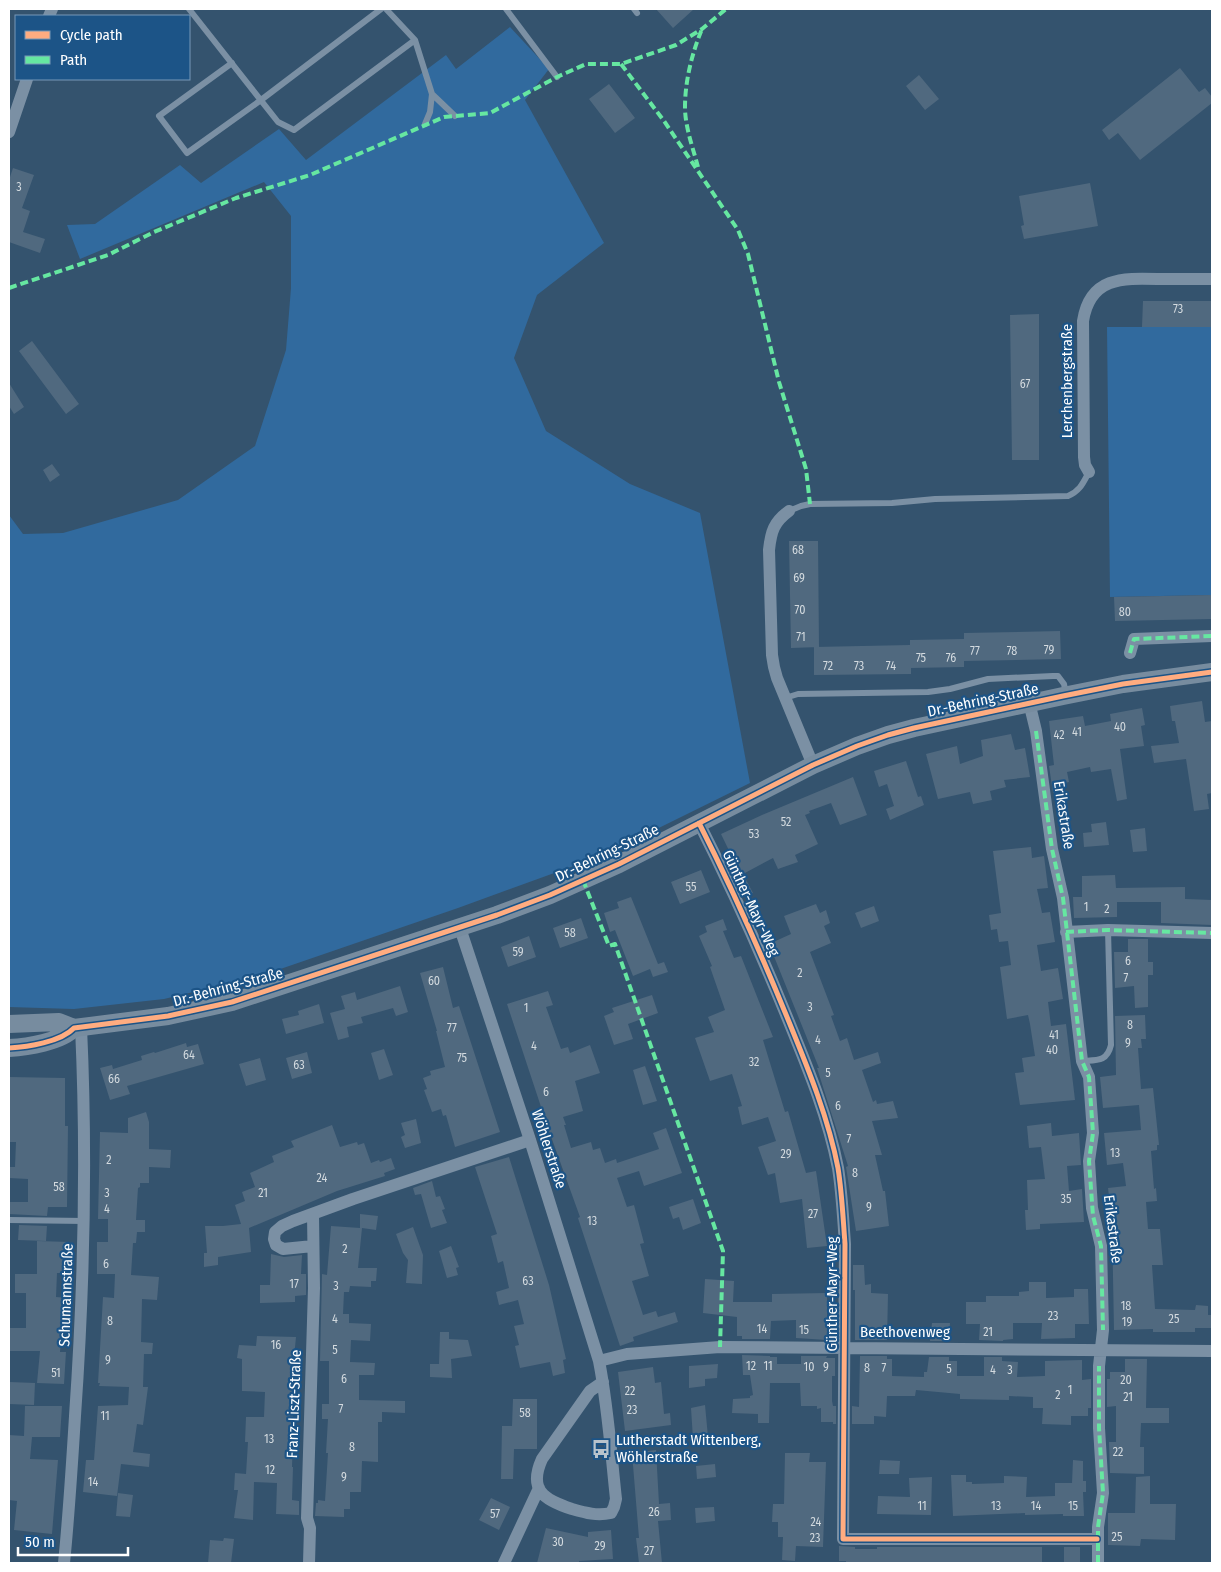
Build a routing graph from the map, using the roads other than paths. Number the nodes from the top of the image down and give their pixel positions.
1 (188, 9) edge
2 (381, 9) edge
3 (386, 9) edge
4 (506, 9) edge
5 (415, 40) junction
6 (232, 63) junction
7 (558, 77) dead end
8 (27, 80) edge
9 (432, 94) junction
10 (261, 100) junction
11 (455, 116) dead end
12 (425, 124) dead end
13 (9, 132) edge
14 (1212, 279) edge
15 (1089, 472) joint
16 (789, 511) joint
17 (1212, 636) edge
18 (1130, 652) dead end
19 (1212, 672) edge
20 (1066, 695) junction
21 (785, 698) junction
22 (1029, 702) junction
23 (813, 764) junction
24 (699, 823) junction
25 (460, 928) junction
26 (1108, 930) junction
27 (1066, 932) junction
28 (1212, 933) edge
29 (9, 1024) edge
30 (78, 1028) junction
31 (9, 1048) edge
32 (1082, 1061) junction
33 (530, 1140) junction
34 (313, 1214) junction
35 (9, 1220) edge
36 (84, 1221) junction
37 (313, 1246) junction
38 (845, 1348) junction
39 (1101, 1350) junction
40 (1212, 1351) edge
41 (599, 1361) junction
42 (603, 1382) junction
43 (538, 1488) junction
44 (1098, 1539) junction
45 (64, 1563) edge
46 (309, 1563) edge
47 (504, 1563) edge
48 (1098, 1563) edge

1 - 6 lane
2 - 10 lane
3 - 5 lane
4 - 7 lane
5 - 9 lane
5 - 10 lane
6 - 10 lane
6 - 10 lane
8 - 13 street
9 - 11 lane
9 - 12 lane
14 - 15 street, Lerchenbergstraße
15 - 16 lane
16 - 21 street
17 - 18 street
19 - 20 street, Dr.-Behring-Straße
20 - 21 lane
20 - 22 street, Dr.-Behring-Straße
21 - 23 street
22 - 23 street, Dr.-Behring-Straße
22 - 27 street, Erikastraße
23 - 24 street, Dr.-Behring-Straße
24 - 25 street, Dr.-Behring-Straße
24 - 38 street, Günther-Mayr-Weg
25 - 30 street, Dr.-Behring-Straße
25 - 33 street, Wöhlerstraße
26 - 27 street
26 - 28 street
26 - 32 lane
27 - 32 street, Erikastraße
29 - 30 street
30 - 31 street, Dr.-Behring-Straße
30 - 36 street, Schumannstraße
32 - 39 street, Erikastraße
33 - 34 street
33 - 41 street, Wöhlerstraße
34 - 37 street, Franz-Liszt-Straße
34 - 37 street
35 - 36 lane
36 - 45 street, Schumannstraße
37 - 46 street, Franz-Liszt-Straße
38 - 39 street, Beethovenweg
38 - 41 street, Beethovenweg
38 - 44 street, Günther-Mayr-Weg
39 - 40 street, Beethovenweg
39 - 44 street, Erikastraße
41 - 42 street, Wöhlerstraße
42 - 43 street
42 - 43 street, Wöhlerstraße
43 - 47 street
44 - 48 street, Erikastraße

